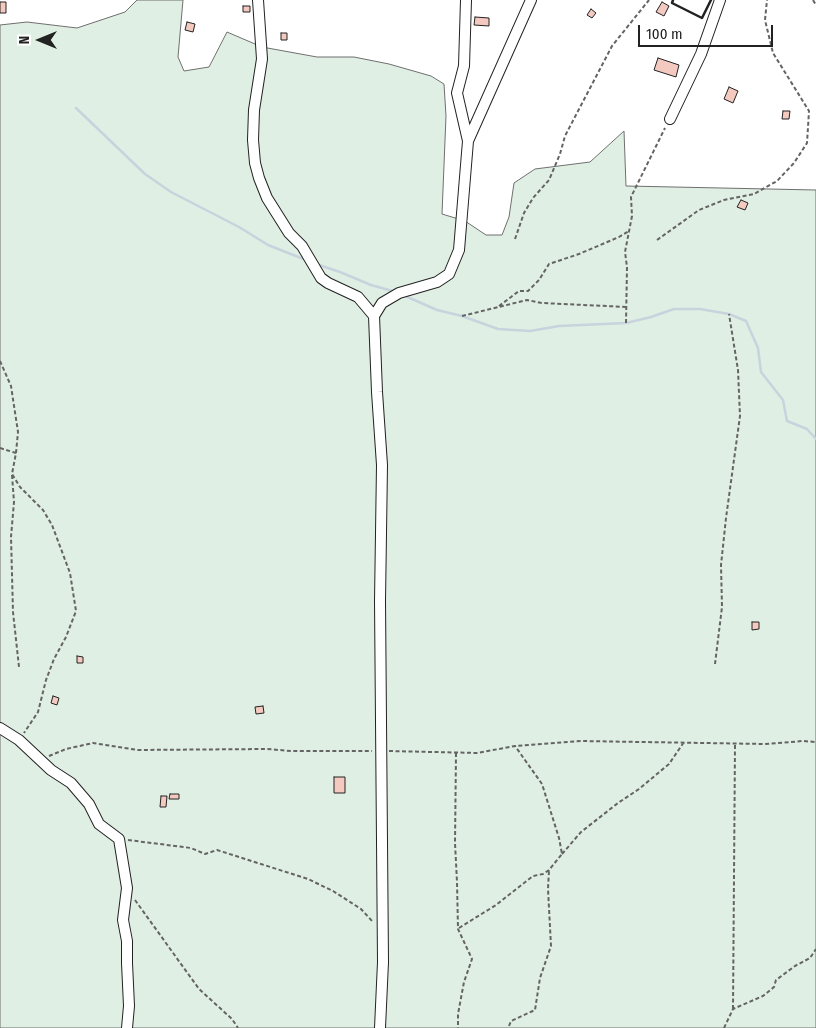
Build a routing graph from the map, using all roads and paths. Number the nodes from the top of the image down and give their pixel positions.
1 (258, 0) edge
2 (466, 0) edge
3 (531, 0) edge
4 (649, 0) edge
5 (720, 0) edge
6 (767, 0) edge
7 (813, 0) edge
8 (816, 5) edge
9 (670, 119) joint
10 (468, 141) junction
11 (630, 230) junction
12 (515, 239) dead end
13 (657, 240) dead end
14 (499, 306) junction
15 (627, 307) junction
16 (729, 314) dead end
17 (374, 316) junction
18 (462, 316) dead end
19 (626, 322) dead end
20 (0, 361) edge
21 (0, 448) edge
22 (16, 453) junction
23 (12, 474) junction
24 (715, 664) dead end
25 (18, 667) dead end
26 (0, 728) edge
27 (19, 740) junction
28 (684, 742) junction
29 (816, 742) edge
30 (735, 743) junction
31 (515, 746) junction
32 (382, 750) junction
33 (456, 753) junction
34 (39, 759) junction
35 (119, 839) junction
36 (562, 854) junction
37 (549, 870) junction
38 (127, 888) junction
39 (458, 928) junction
40 (383, 933) junction
41 (816, 949) edge
42 (733, 1009) junction
43 (509, 1026) dead end
44 (126, 1028) edge
45 (238, 1028) edge
46 (380, 1028) edge
47 (458, 1028) edge
48 (724, 1028) edge

1 - 17 street
2 - 10 street
3 - 10 street
4 - 12 path
5 - 9 street
6 - 13 path
7 - 8 path
9 - 11 path
10 - 17 street
11 - 14 path
11 - 15 path
14 - 15 path
14 - 18 path
15 - 19 path
16 - 24 path
17 - 32 street
20 - 22 path
21 - 22 path
22 - 23 path
23 - 25 path
23 - 27 path
26 - 27 street
27 - 34 street
28 - 30 path
28 - 31 path
28 - 36 path
29 - 30 path
30 - 42 path
31 - 33 path
31 - 36 path
32 - 33 path
32 - 34 path
32 - 40 street
33 - 39 path
34 - 35 street
35 - 38 street
35 - 40 path
36 - 37 path
37 - 39 path
37 - 43 path
38 - 44 street
38 - 45 path
39 - 47 path
40 - 46 street
41 - 42 path
42 - 48 path

